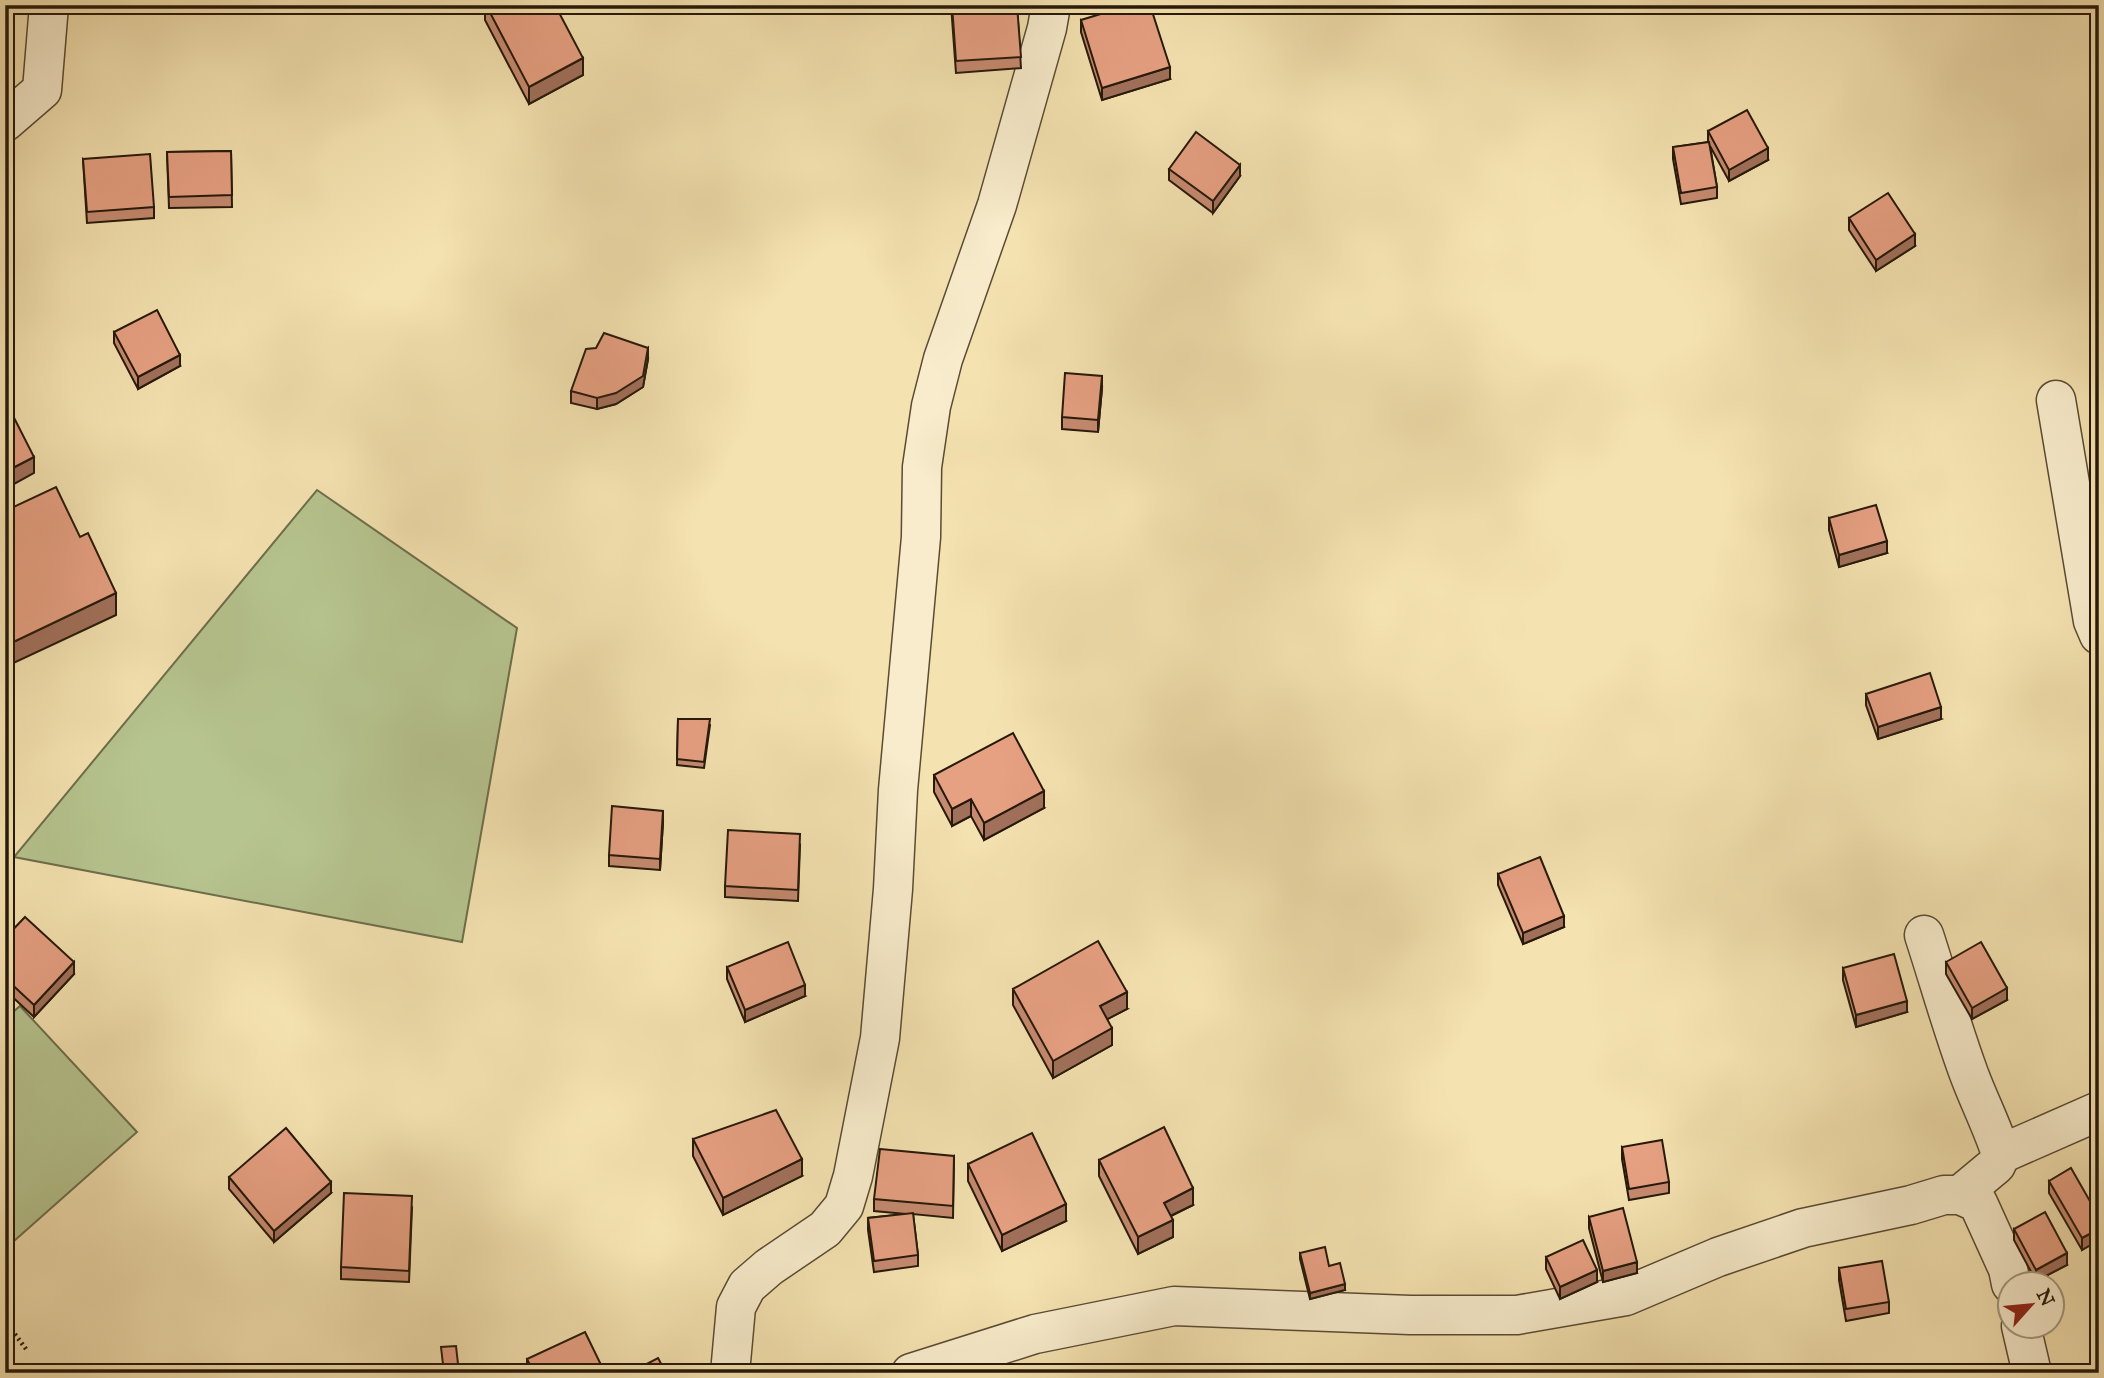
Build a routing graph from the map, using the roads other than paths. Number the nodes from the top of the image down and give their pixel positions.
1 (49, 5) edge
2 (1052, 5) edge
3 (5, 122) edge
4 (2056, 400) dead end
5 (2099, 635) edge
6 (1924, 935) dead end
7 (2099, 1111) edge
8 (1996, 1139) junction
9 (1960, 1195) junction
10 (2008, 1270) edge
11 (2024, 1340) edge
12 (730, 1373) edge
13 (911, 1373) edge
14 (2032, 1373) edge

1 - 3 street
2 - 12 street
4 - 5 street
6 - 8 street
7 - 8 street
8 - 9 street
9 - 10 street
9 - 13 street
11 - 14 street

